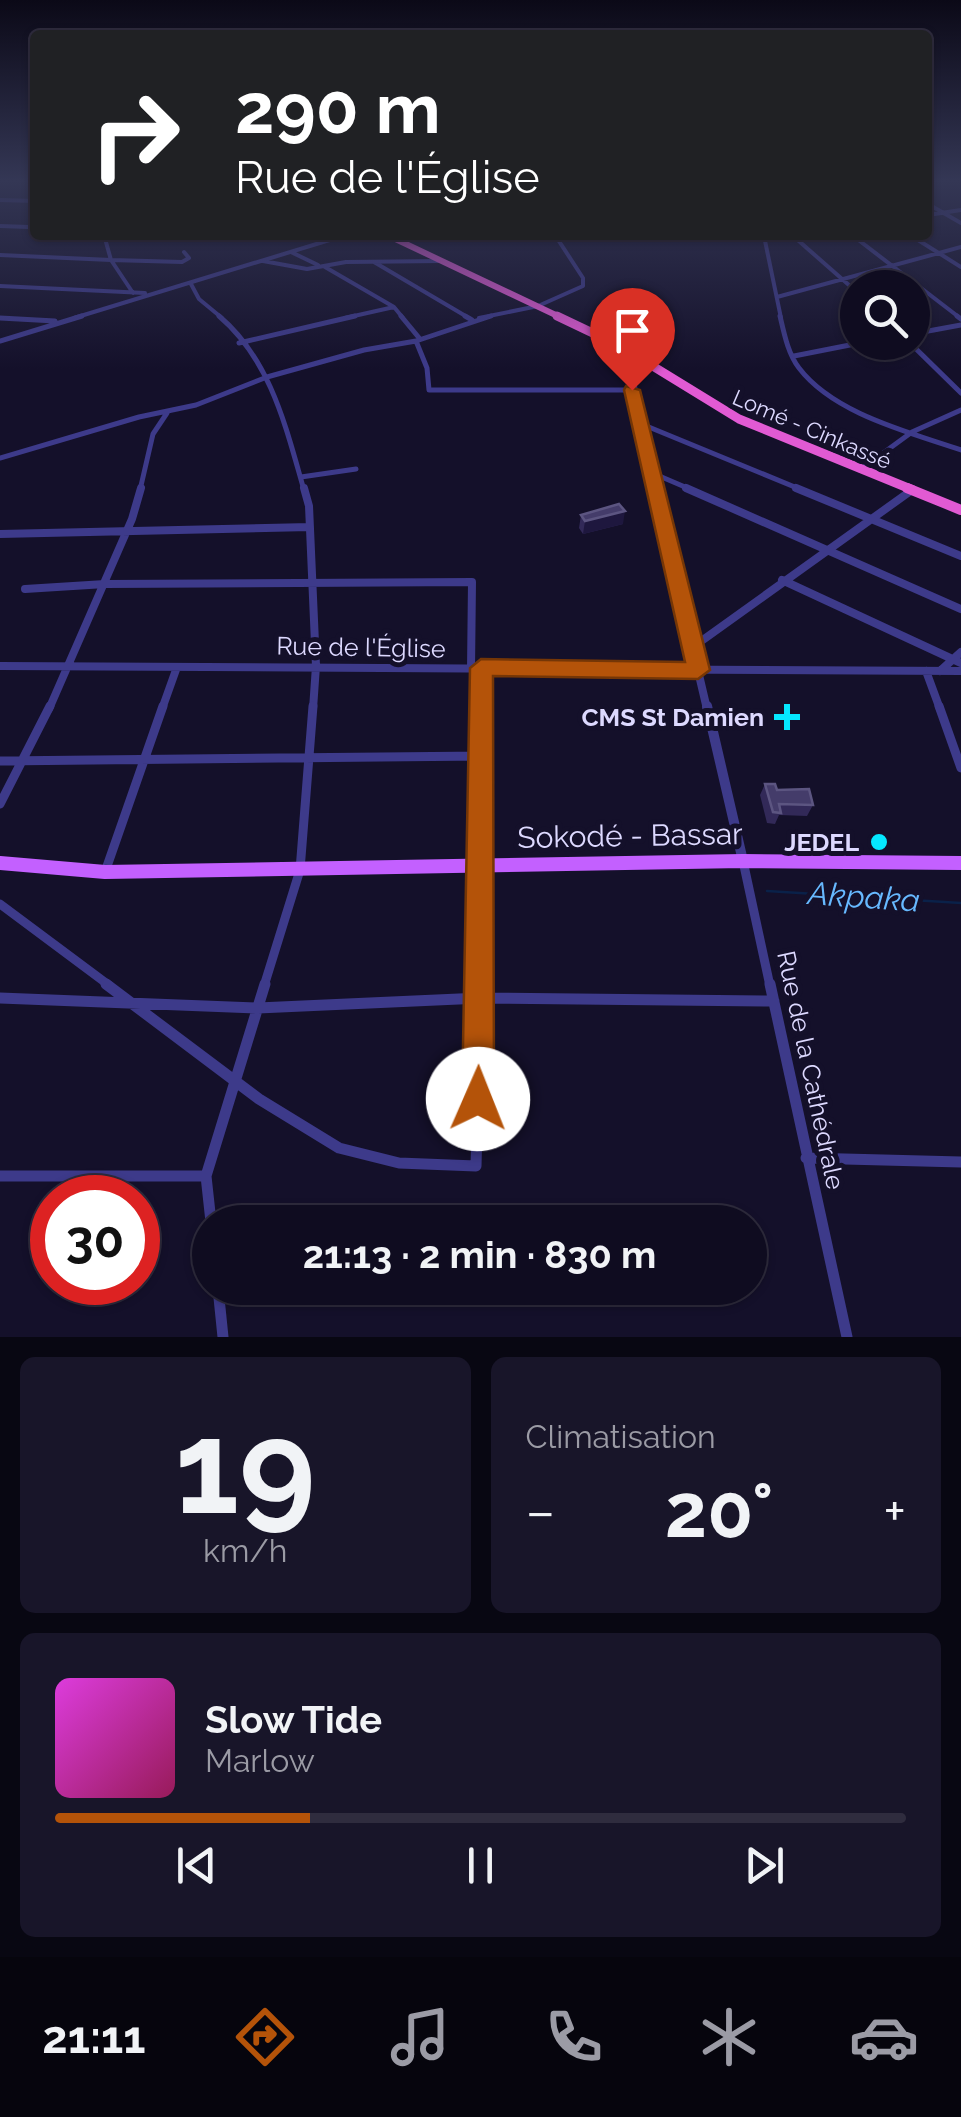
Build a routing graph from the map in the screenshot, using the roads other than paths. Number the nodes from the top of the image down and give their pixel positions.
1 (107, 244) edge
2 (316, 244) edge
3 (407, 244) edge
4 (562, 244) edge
5 (766, 244) edge
6 (803, 244) edge
7 (864, 244) edge
8 (925, 244) edge
9 (961, 247) edge
10 (184, 252) dead end
11 (291, 252) junction
12 (940, 254) junction
13 (0, 255) edge
14 (111, 260) junction
15 (263, 261) junction
16 (441, 261) junction
17 (374, 262) junction
18 (323, 267) junction
19 (961, 267) edge
20 (895, 268) junction
21 (887, 270) edge
22 (840, 277) edge
23 (840, 282) edge
24 (191, 284) junction
25 (0, 286) edge
26 (133, 293) junction
27 (154, 293) junction
28 (776, 297) junction
29 (538, 306) junction
30 (394, 307) junction
31 (0, 318) edge
32 (472, 320) junction
33 (62, 321) junction
34 (961, 322) edge
35 (930, 330) edge
36 (418, 340) junction
37 (0, 342) edge
38 (239, 343) junction
39 (620, 346) junction
40 (840, 347) edge
41 (794, 356) junction
42 (927, 360) edge
43 (266, 377) junction
44 (632, 390) junction
45 (961, 393) edge
46 (173, 410) junction
47 (961, 410) edge
48 (134, 419) junction
49 (639, 423) junction
50 (154, 424) junction
51 (912, 432) junction
52 (961, 450) edge
53 (0, 458) edge
54 (356, 468) dead end
55 (860, 470) junction
56 (650, 472) junction
57 (300, 478) junction
58 (912, 490) junction
59 (961, 510) edge
60 (870, 519) junction
61 (310, 527) junction
62 (124, 533) junction
63 (0, 534) edge
64 (825, 550) junction
65 (961, 556) edge
66 (782, 580) junction
67 (105, 584) junction
68 (314, 585) junction
69 (25, 590) dead end
70 (961, 610) edge
71 (692, 647) junction
72 (961, 652) edge
73 (958, 664) edge
74 (0, 666) edge
75 (70, 666) junction
76 (316, 666) junction
77 (177, 667) junction
78 (476, 668) junction
79 (698, 670) junction
80 (926, 672) junction
81 (483, 756) junction
82 (310, 757) junction
83 (145, 758) junction
84 (0, 761) edge
85 (22, 761) junction
86 (961, 768) edge
87 (0, 804) edge
88 (743, 861) junction
89 (0, 863) edge
90 (961, 863) edge
91 (478, 867) junction
92 (300, 870) junction
93 (105, 872) junction
94 (0, 904) edge
95 (0, 998) edge
96 (481, 998) junction
97 (774, 1001) junction
98 (131, 1002) junction
99 (258, 1008) junction
100 (234, 1084) junction
101 (806, 1158) junction
102 (961, 1162) edge
103 (0, 1176) edge
104 (206, 1176) junction
105 (209, 1205) edge
106 (220, 1305) edge
107 (223, 1337) edge
108 (847, 1337) edge

1 - 14 street
2 - 11 street
3 - 16 highway, Lomé - Cinkassé
4 - 29 street
5 - 28 street
6 - 22 street
7 - 20 street
8 - 12 street
9 - 12 street
10 - 14 street
11 - 15 street
11 - 18 street
12 - 19 street
12 - 20 street
13 - 14 street
14 - 26 street
15 - 18 street
15 - 24 street
16 - 17 street
16 - 29 highway, Lomé - Cinkassé
17 - 18 street
17 - 32 street
18 - 30 street
20 - 21 street
20 - 34 street
23 - 28 street
24 - 27 street
24 - 38 street
25 - 26 street
26 - 27 street
27 - 33 street
28 - 41 street
29 - 32 street
29 - 39 highway, Lomé - Cinkassé
30 - 36 street
30 - 38 street
31 - 33 street
32 - 36 street
33 - 37 street
34 - 35 street
36 - 43 street
36 - 44 street
38 - 43 street
39 - 44 street, Rue de la Cathédrale
39 - 55 highway, Lomé - Cinkassé
40 - 41 street
41 - 51 street
42 - 45 street
43 - 46 street
43 - 57 street
44 - 49 street, Rue de la Cathédrale
46 - 48 street
46 - 50 street
47 - 51 street
48 - 50 street
48 - 53 street
49 - 56 street, Rue de la Cathédrale
49 - 60 street
50 - 62 street
51 - 52 street
51 - 55 street
54 - 57 street
55 - 58 highway, Lomé - Cinkassé
56 - 64 street
56 - 71 street, Rue de la Cathédrale
57 - 61 street
58 - 59 highway, Lomé - Cinkassé
58 - 60 street
60 - 64 street
60 - 65 street
61 - 62 street
61 - 68 street
62 - 63 street
62 - 67 street
64 - 66 street
64 - 70 street
66 - 71 street
66 - 73 street
67 - 68 street
67 - 69 street
67 - 75 street
68 - 76 street
68 - 78 street
71 - 79 street, Rue de la Cathédrale
72 - 73 street
73 - 80 street, Rue de l'Église
74 - 75 street, Rue de l'Église
75 - 77 street, Rue de l'Église
75 - 85 street
76 - 77 street, Rue de l'Église
76 - 78 street, Rue de l'Église
76 - 82 street
77 - 83 street
78 - 79 street, Rue de l'Église
78 - 81 street
79 - 80 street, Rue de l'Église
79 - 88 street, Rue de la Cathédrale
80 - 86 street
81 - 82 street
81 - 91 street
82 - 83 street
82 - 92 street
83 - 85 street
83 - 93 street
84 - 85 street
85 - 87 street
88 - 90 main road, Sokodé - Bassar
88 - 91 main road, Sokodé - Bassar
88 - 97 street, Rue de la Cathédrale
89 - 93 main road, Sokodé - Bassar
91 - 92 main road, Sokodé - Bassar
91 - 96 street
92 - 93 main road, Sokodé - Bassar
92 - 99 street
94 - 98 street
95 - 98 street
96 - 97 street
96 - 99 street
96 - 100 street
97 - 101 street, Rue de la Cathédrale
98 - 99 street
98 - 100 street
99 - 100 street
100 - 104 street
101 - 102 street
101 - 108 street, Rue de la Cathédrale
103 - 104 street
104 - 105 street
106 - 107 street

